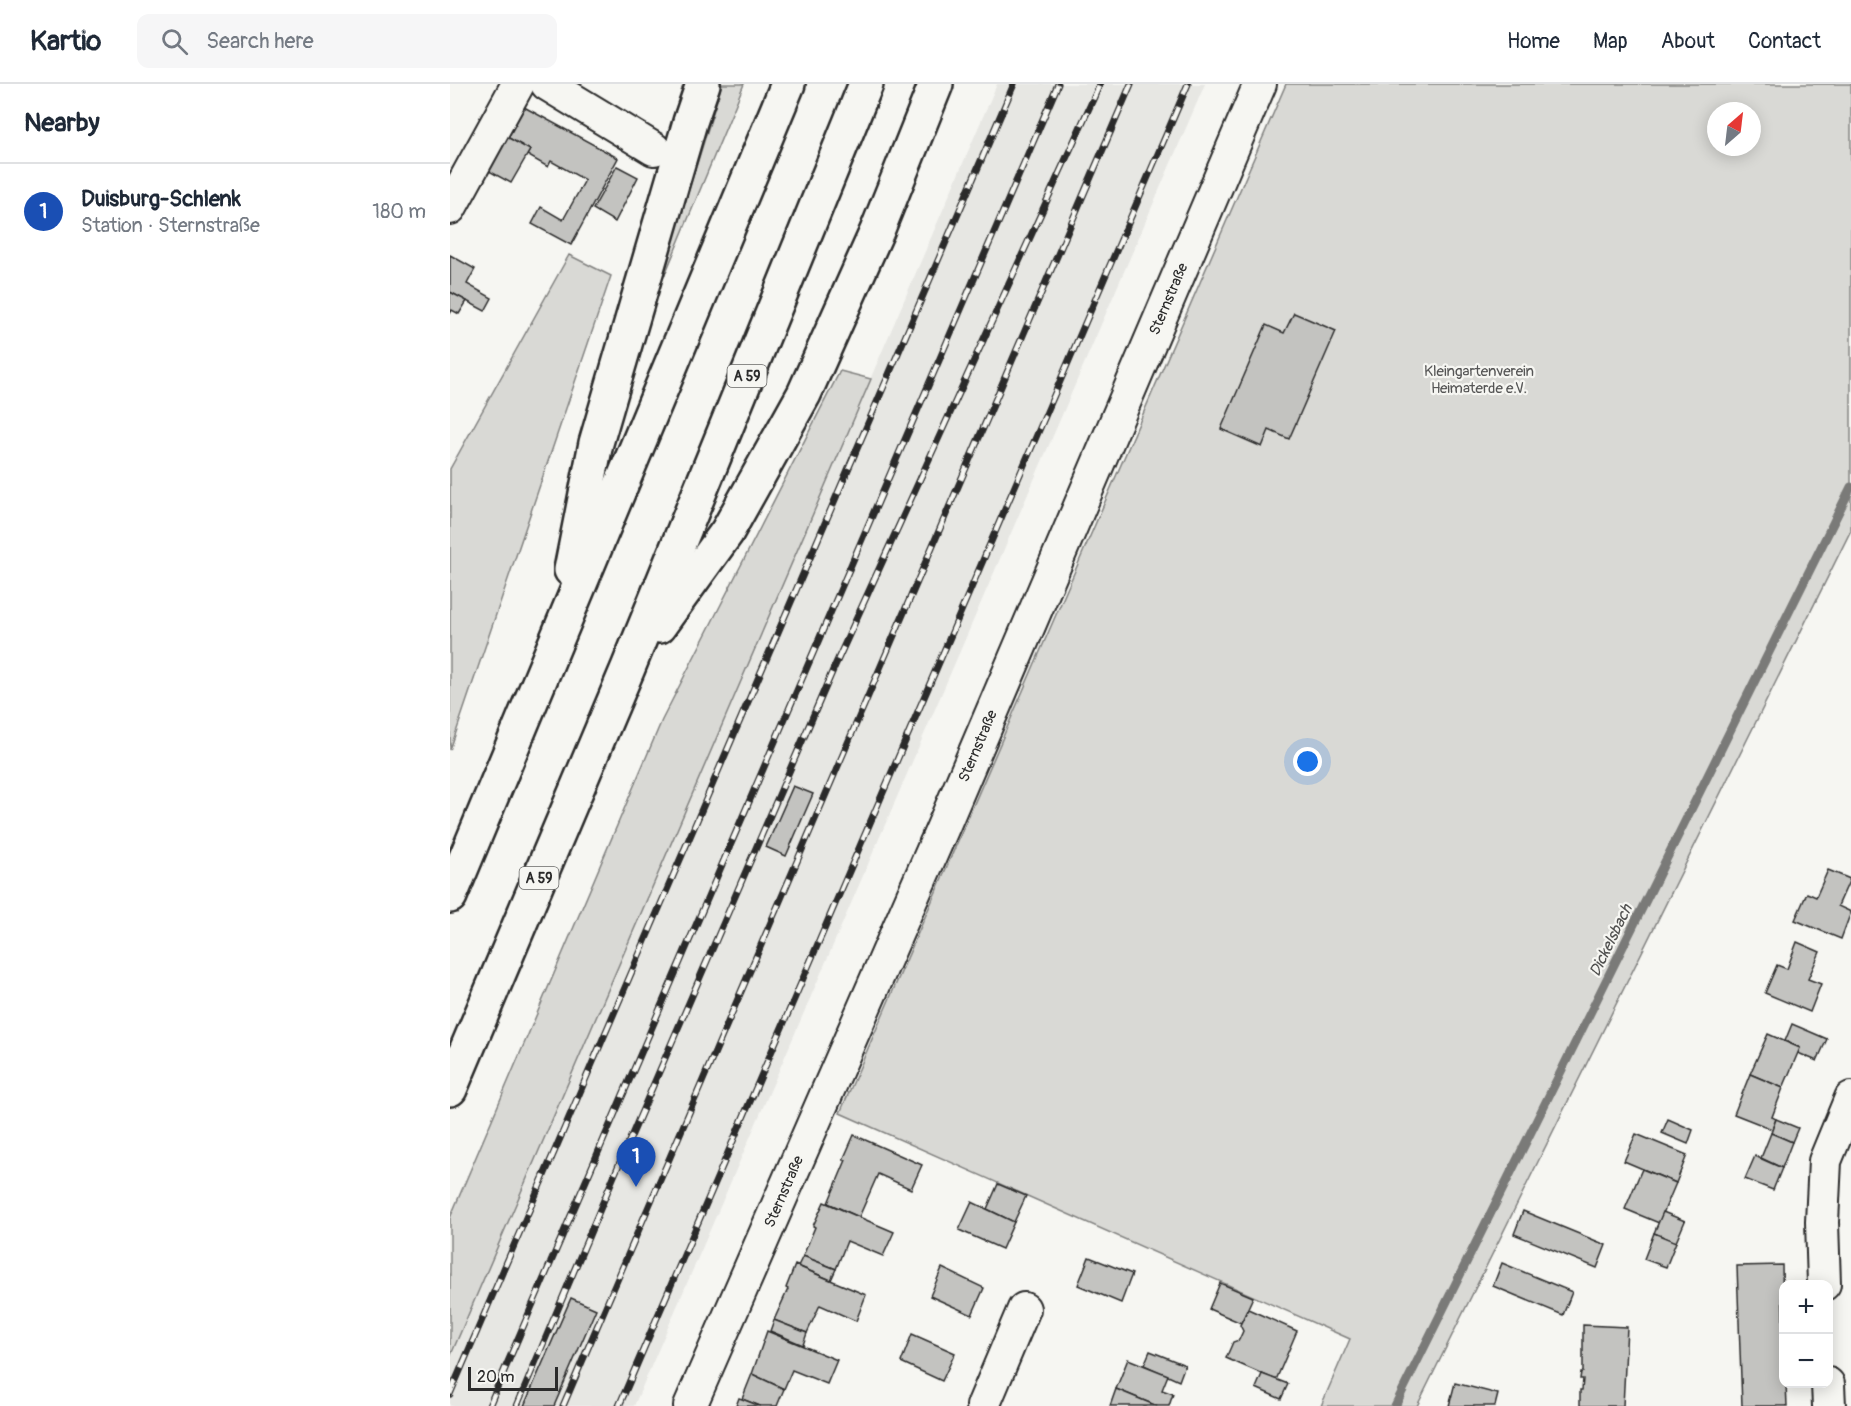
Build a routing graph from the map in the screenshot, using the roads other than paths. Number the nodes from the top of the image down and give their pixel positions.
1 (518, 84) edge
2 (547, 84) edge
3 (703, 84) edge
4 (788, 84) edge
5 (866, 84) edge
6 (936, 84) edge
7 (1260, 84) edge
8 (654, 149) dead end
9 (450, 208) edge
10 (557, 639) junction
11 (628, 668) junction
12 (450, 896) edge
13 (450, 1089) edge
14 (1851, 1098) edge
15 (1824, 1280) edge
16 (1024, 1309) dead end
17 (1828, 1388) edge
18 (690, 1406) edge
19 (982, 1406) edge
20 (1829, 1406) edge

1 - 9 street
2 - 8 street
3 - 10 highway
4 - 10 highway
5 - 11 highway, A 59
6 - 11 highway
7 - 18 street, Sternstraße
10 - 12 highway
11 - 13 highway, A 59
14 - 15 street
16 - 19 street
17 - 20 street

